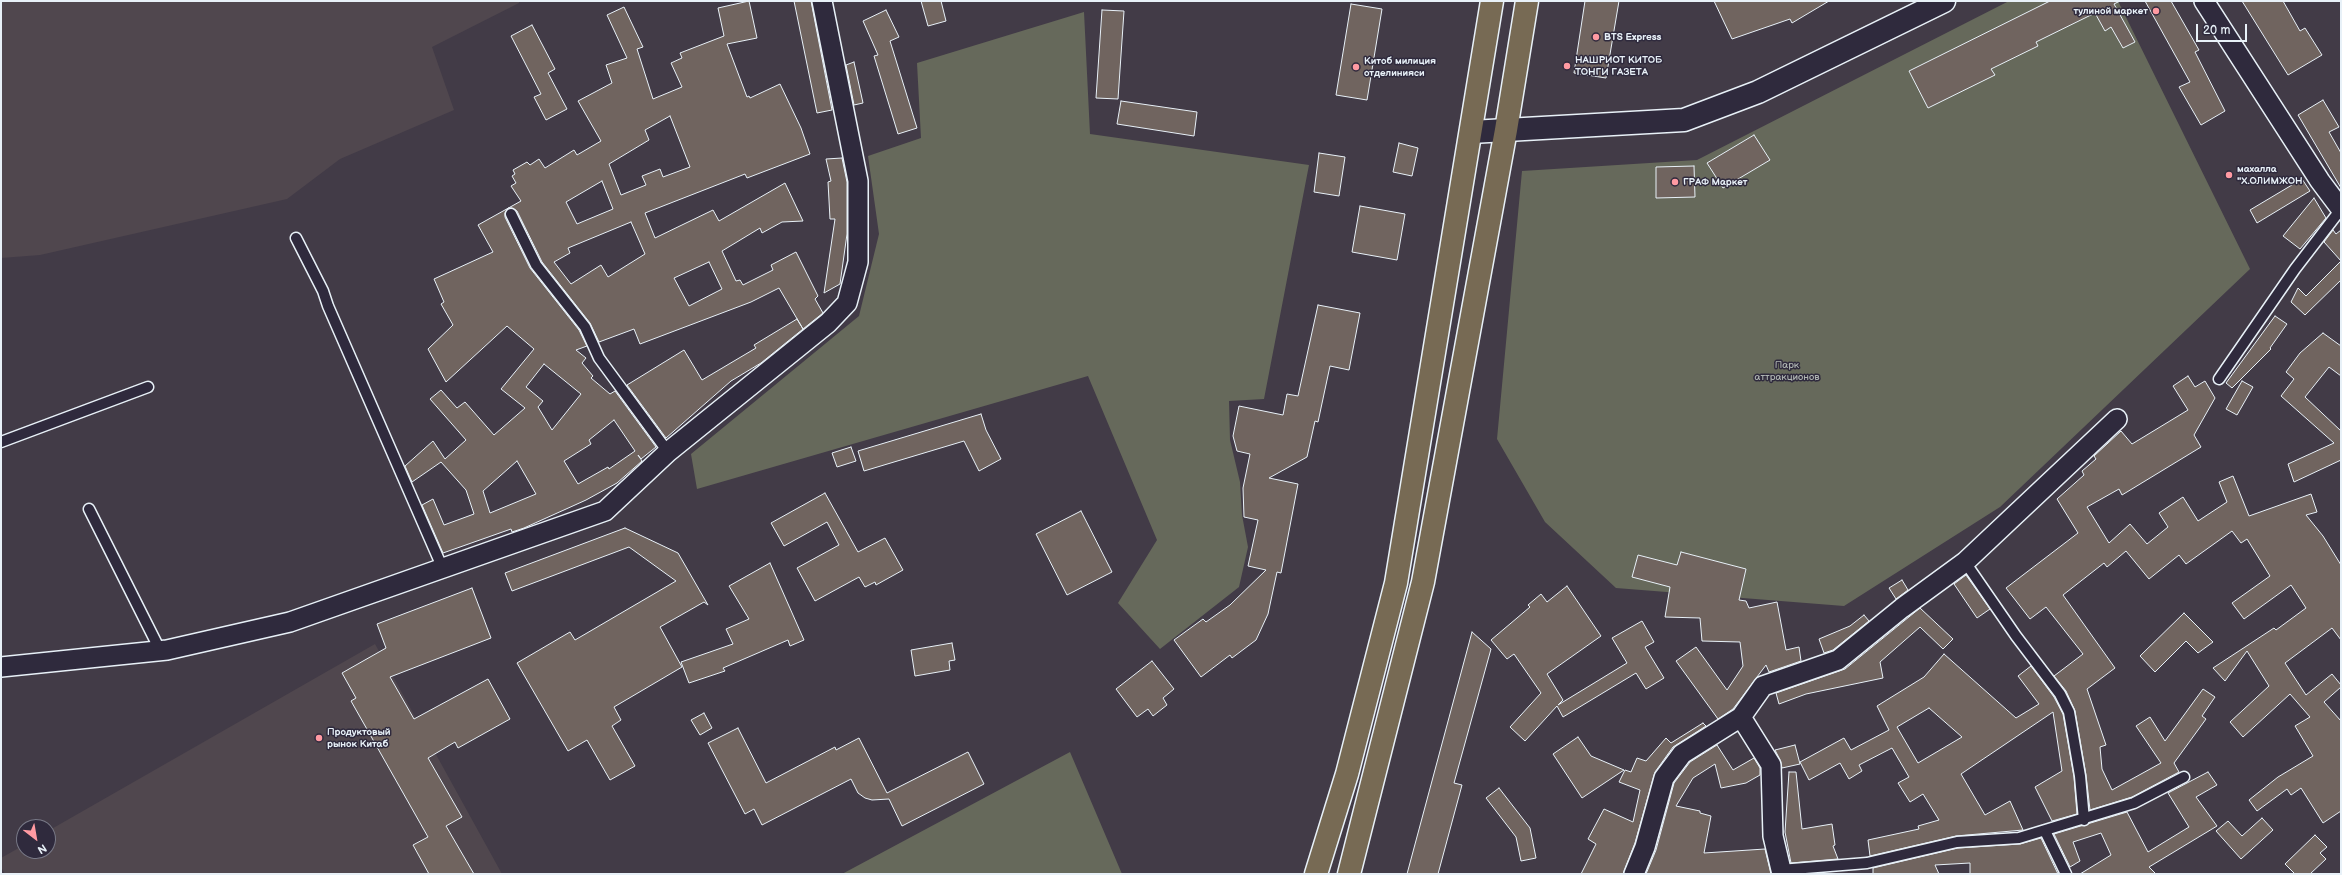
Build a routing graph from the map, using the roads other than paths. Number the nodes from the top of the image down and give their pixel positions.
1 (822, 1) edge
2 (1492, 1) edge
3 (1527, 1) edge
4 (1944, 1) edge
5 (2204, 1) edge
6 (1506, 130) junction
7 (1471, 132) junction
8 (2341, 209) edge
9 (511, 214) dead end
10 (296, 238) dead end
11 (2219, 380) dead end
12 (148, 387) dead end
13 (2117, 419) dead end
14 (1, 442) edge
15 (668, 452) junction
16 (89, 509) dead end
17 (1965, 562) junction
18 (443, 569) junction
19 (160, 650) junction
20 (1, 667) edge
21 (1741, 717) junction
22 (2184, 777) dead end
23 (2084, 820) junction
24 (2045, 831) junction
25 (1781, 872) edge
26 (1316, 874) edge
27 (1349, 874) edge
28 (1634, 874) edge
29 (2066, 874) edge

1 - 15 street
2 - 7 main road
3 - 6 main road
4 - 6 street
5 - 8 street
6 - 7 street
6 - 27 main road
7 - 26 main road
8 - 11 lane
9 - 15 lane
10 - 18 lane
12 - 14 lane
13 - 17 street
15 - 18 street
16 - 19 lane
17 - 21 street
17 - 23 lane
18 - 19 street
19 - 20 street
21 - 25 street
21 - 28 street
22 - 23 lane
23 - 24 lane
24 - 25 lane
24 - 29 lane

